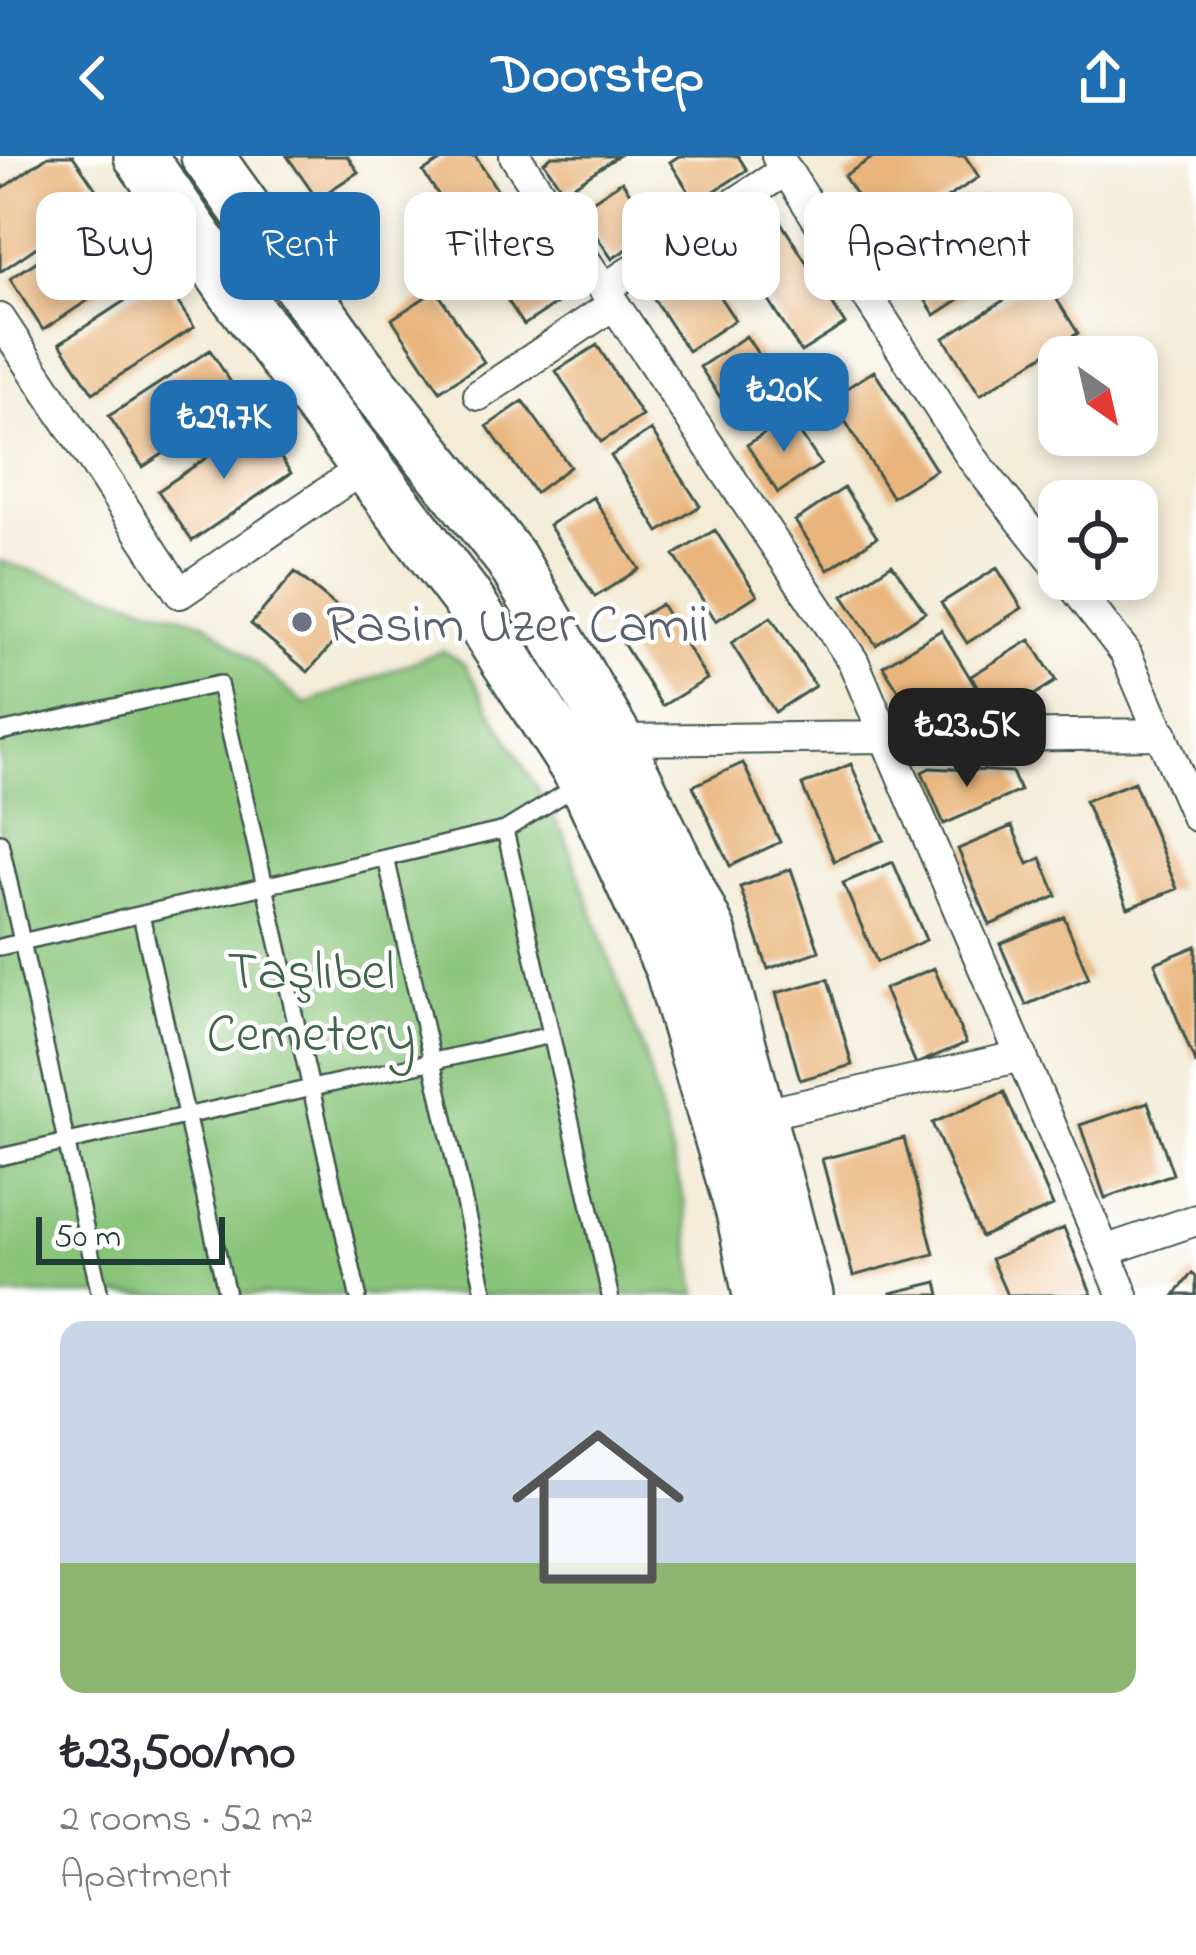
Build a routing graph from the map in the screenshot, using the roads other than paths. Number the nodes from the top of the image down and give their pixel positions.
1 (119, 156) edge
2 (207, 156) edge
3 (249, 156) edge
4 (515, 156) edge
5 (781, 163) edge
6 (150, 170) edge
7 (609, 297) junction
8 (0, 319) edge
9 (358, 368) junction
10 (478, 394) dead end
11 (366, 466) junction
12 (1038, 541) edge
13 (1084, 600) edge
14 (0, 732) edge
15 (1162, 734) junction
16 (886, 737) junction
17 (616, 740) junction
18 (585, 781) junction
19 (1196, 816) edge
20 (505, 830) junction
21 (0, 842) edge
22 (386, 858) junction
23 (266, 886) junction
24 (141, 915) junction
25 (22, 942) junction
26 (0, 947) edge
27 (551, 1035) junction
28 (1022, 1056) junction
29 (432, 1061) junction
30 (311, 1088) junction
31 (760, 1114) junction
32 (186, 1116) junction
33 (66, 1142) junction
34 (0, 1157) edge
35 (1196, 1220) edge
36 (1104, 1251) junction
37 (100, 1295) edge
38 (227, 1295) edge
39 (358, 1295) edge
40 (485, 1295) edge
41 (610, 1295) edge
42 (759, 1295) edge
43 (807, 1295) edge
44 (1123, 1295) edge

1 - 6 highway
2 - 9 highway
3 - 9 highway
4 - 7 street
5 - 7 street
5 - 12 street
6 - 11 highway
7 - 10 street
7 - 16 street
8 - 11 street
9 - 17 highway
11 - 18 highway
13 - 15 street
14 - 23 lane
15 - 16 street
15 - 19 street
16 - 17 street
16 - 28 street
17 - 31 highway
18 - 20 lane
18 - 42 highway
20 - 22 lane
20 - 27 lane
21 - 25 lane
22 - 23 lane
22 - 29 lane
23 - 24 lane
23 - 30 lane
24 - 25 lane
24 - 32 lane
25 - 26 lane
25 - 33 lane
27 - 29 lane
27 - 41 lane
28 - 31 street
28 - 36 street
29 - 30 lane
29 - 40 lane
30 - 32 lane
30 - 39 lane
31 - 43 highway
32 - 33 lane
32 - 38 lane
33 - 34 lane
33 - 37 lane
35 - 36 street
36 - 44 street

